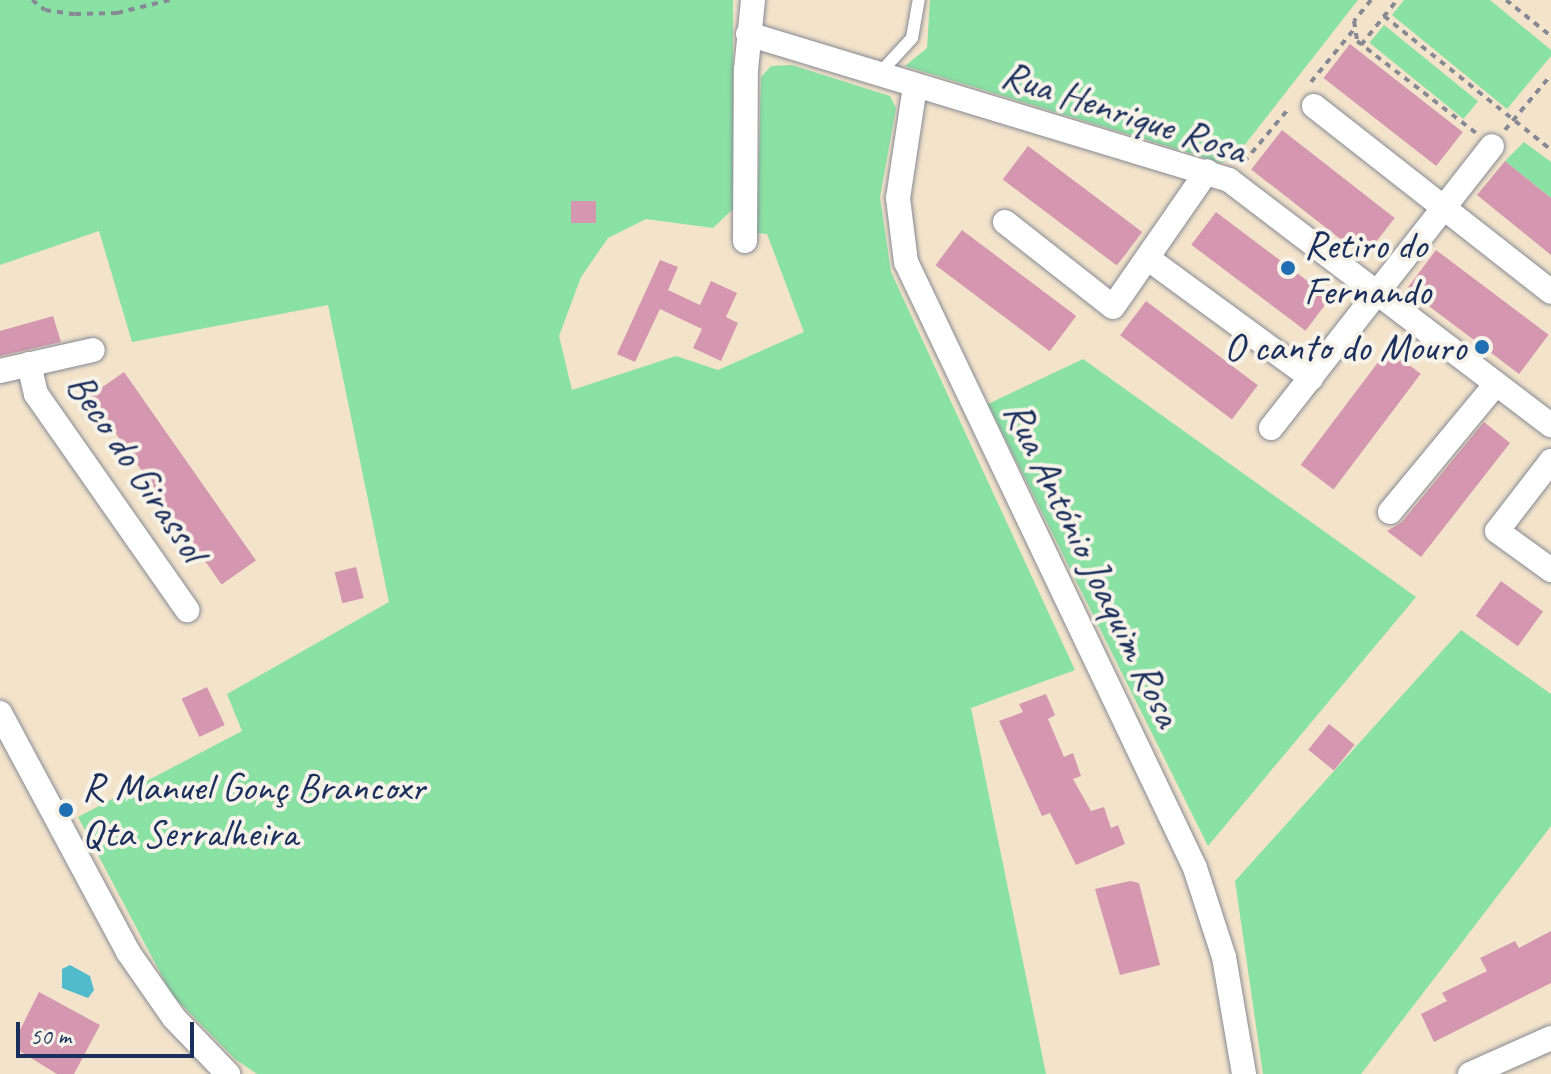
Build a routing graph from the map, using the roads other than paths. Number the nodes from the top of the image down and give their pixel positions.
1 (753, 0) edge
2 (919, 0) edge
3 (748, 34) junction
4 (878, 75) junction
5 (915, 86) junction
6 (1314, 106) dead end
7 (1492, 146) road end
8 (1207, 171) junction
9 (1445, 207) junction
10 (1005, 222) dead end
11 (745, 241) dead end
12 (1150, 260) junction
13 (1377, 292) junction
14 (1551, 292) edge
15 (93, 350) dead end
16 (29, 364) junction
17 (0, 371) edge
18 (1311, 378) junction
19 (1496, 384) junction
20 (1551, 425) edge
21 (1271, 428) dead end
22 (1551, 461) edge
23 (1390, 512) dead end
24 (1551, 570) edge
25 (187, 610) dead end
26 (3, 727) edge
27 (1551, 1038) edge
28 (215, 1070) edge
29 (1244, 1074) edge
30 (1470, 1074) edge

1 - 3 street
2 - 4 lane
3 - 4 street, Rua Henrique Rosa
3 - 11 street
4 - 5 street, Rua Henrique Rosa
5 - 8 street, Rua Henrique Rosa
5 - 29 street, Rua António Joaquim Rosa
6 - 9 street
7 - 9 street
8 - 12 street
8 - 13 street, Rua Henrique Rosa
9 - 13 street
9 - 14 street
10 - 12 street
12 - 18 street
13 - 18 street
13 - 19 street, Rua Henrique Rosa
15 - 16 street
16 - 17 street
16 - 25 street, Beco do Girassol
18 - 21 street
19 - 20 street, Rua Henrique Rosa
19 - 23 street
22 - 24 street
26 - 28 street
27 - 30 street

